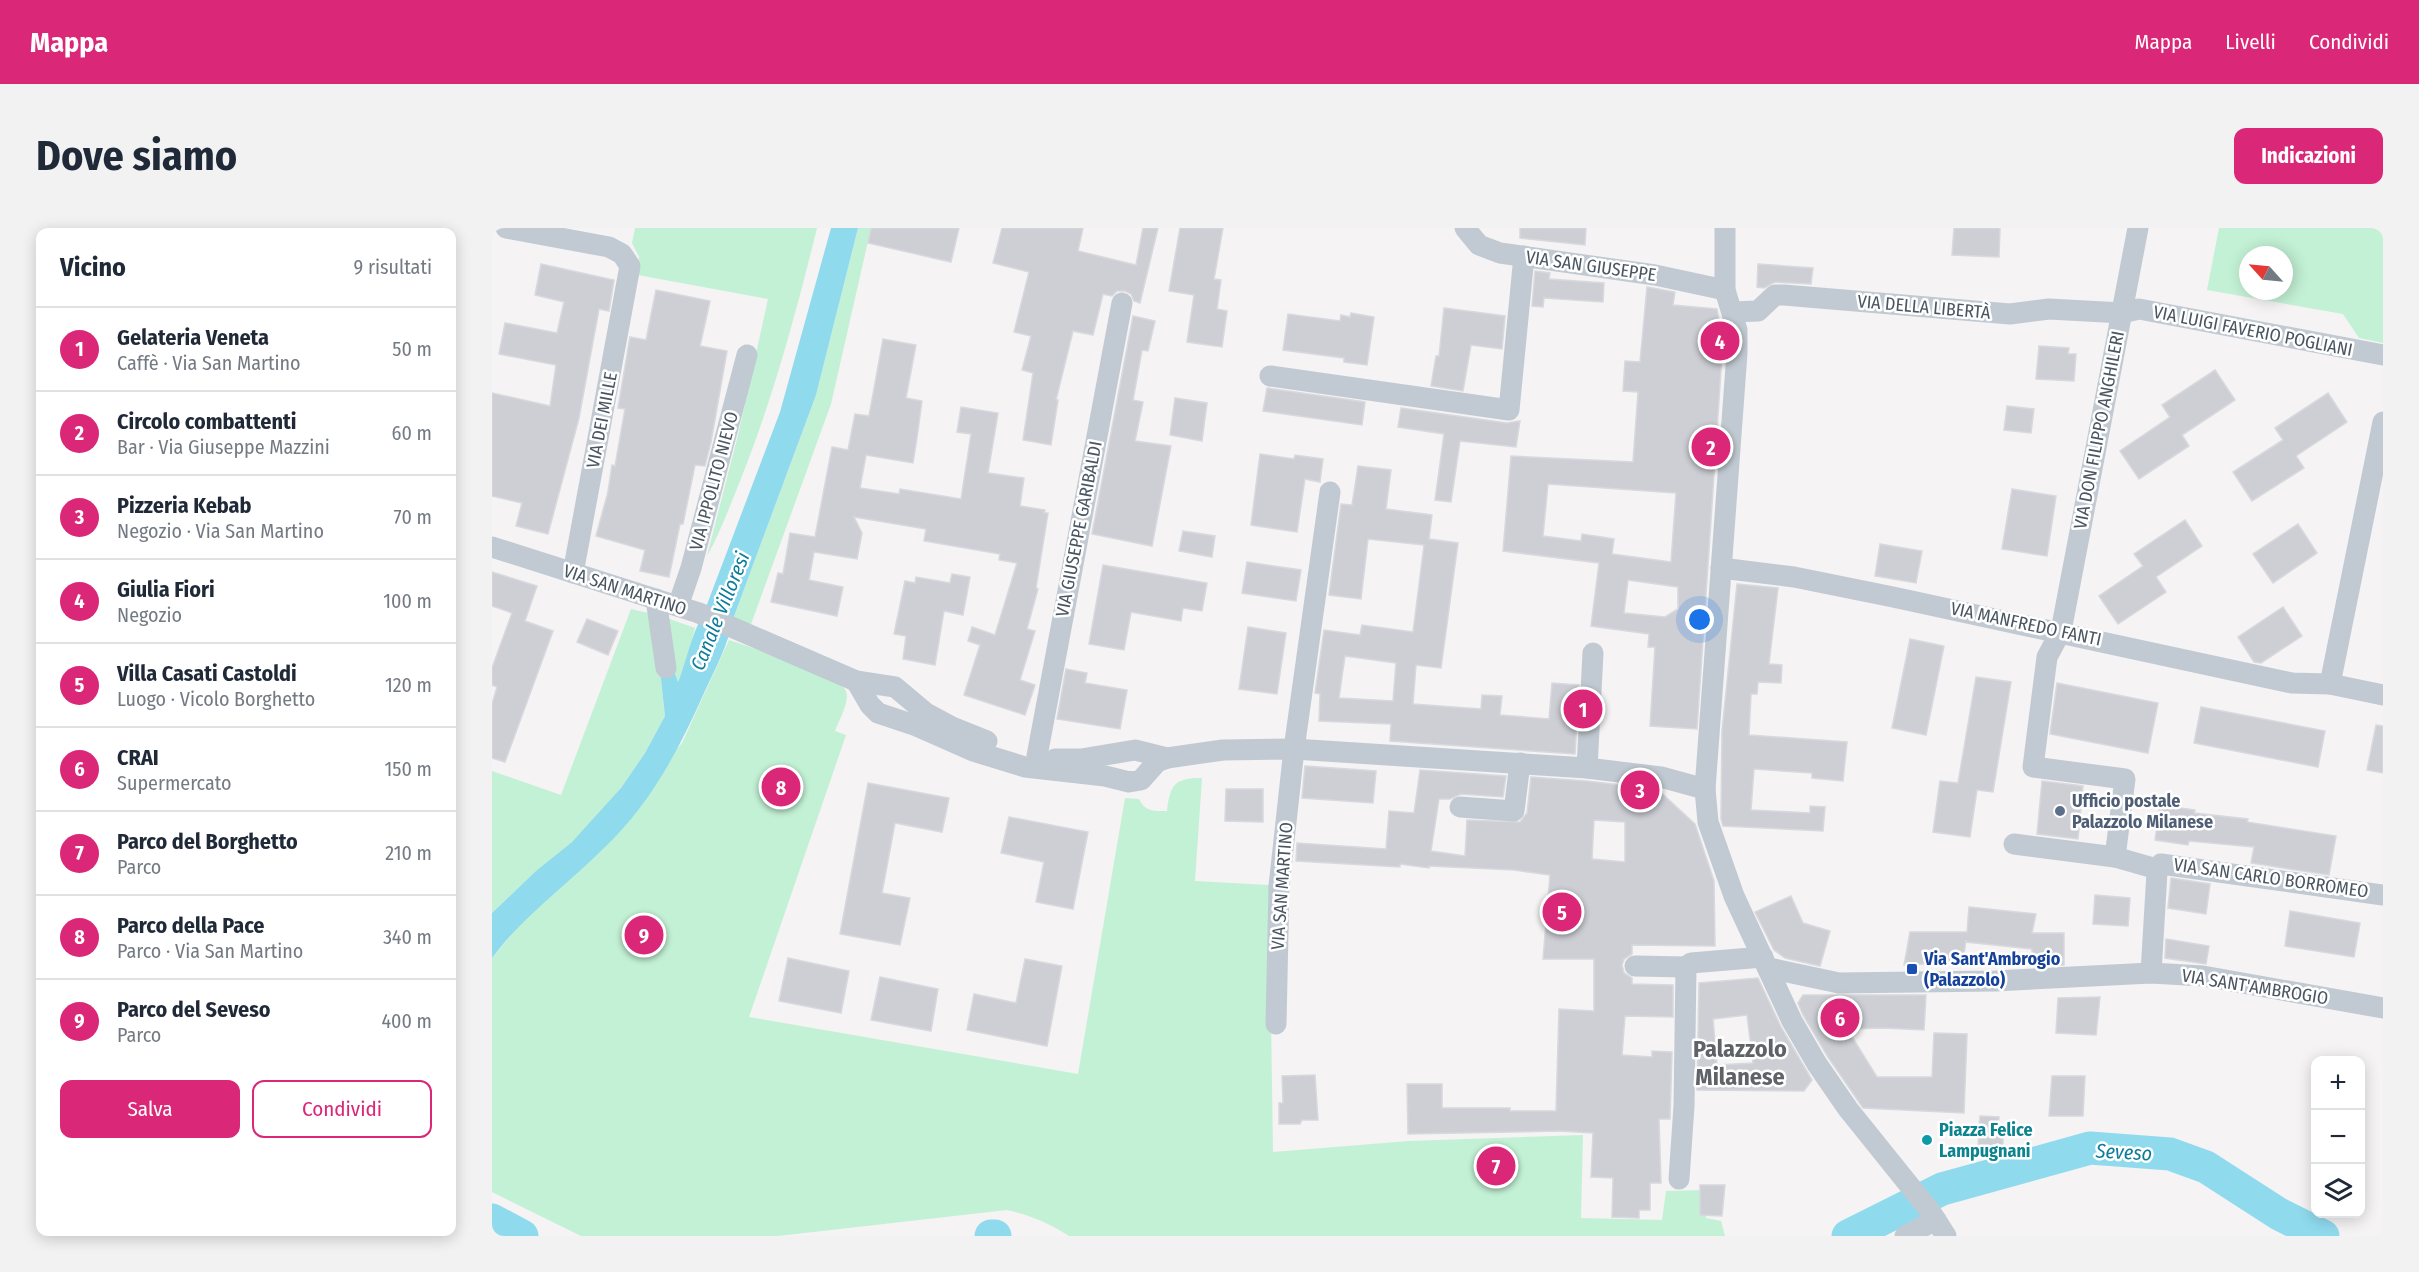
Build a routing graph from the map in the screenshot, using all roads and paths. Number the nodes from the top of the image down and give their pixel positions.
1 (506, 228) edge
2 (1465, 228) edge
3 (1725, 228) edge
4 (2138, 228) edge
5 (1524, 256) junction
6 (1725, 290) junction
7 (1122, 303) dead end
8 (1732, 312) junction
9 (2122, 313) junction
10 (747, 355) dead end
11 (2383, 355) edge
12 (1270, 376) dead end
13 (2383, 422) edge
14 (1330, 492) dead end
15 (492, 547) edge
16 (1721, 568) junction
17 (573, 573) junction
18 (656, 599) junction
19 (678, 606) junction
20 (2061, 631) junction
21 (1593, 652) dead end
22 (666, 668) dead end
23 (856, 681) junction
24 (2330, 684) junction
25 (2383, 695) edge
26 (1294, 749) junction
27 (1036, 756) junction
28 (1167, 758) junction
29 (1520, 763) junction
30 (1587, 768) junction
31 (1705, 789) junction
32 (1460, 807) dead end
33 (2014, 844) dead end
34 (2115, 857) junction
35 (2157, 869) junction
36 (2383, 895) edge
37 (1766, 963) junction
38 (1689, 965) junction
39 (1635, 966) dead end
40 (2151, 973) junction
41 (2383, 1008) edge
42 (1276, 1024) dead end
43 (1679, 1179) dead end
44 (1937, 1222) edge
45 (1905, 1236) edge

1 - 17 street, VIA DEI MILLE
2 - 5 street, VIA SAN GIUSEPPE
3 - 6 street
4 - 9 street, VIA DON FILIPPO ANGHILERI
5 - 6 street, VIA SAN GIUSEPPE
5 - 12 street
6 - 8 street
7 - 27 street, VIA GIUSEPPE GARIBALDI
8 - 9 street, VIA DELLA LIBERTÀ
8 - 16 street
9 - 11 street, VIA LUIGI FAVERIO POGLIANI
9 - 20 street, VIA DON FILIPPO ANGHILERI
10 - 19 street, VIA IPPOLITO NIEVO
13 - 24 street
14 - 26 street, VIA SAN MARTINO
15 - 17 street, VIA SAN MARTINO
16 - 20 street, VIA MANFREDO FANTI
16 - 31 street
17 - 18 street, VIA SAN MARTINO
18 - 19 street, VIA SAN MARTINO
18 - 22 street
19 - 23 street, VIA SAN MARTINO
20 - 24 street, VIA MANFREDO FANTI
20 - 34 street, VIA DON FILIPPO ANGHILERI
21 - 30 street
23 - 27 street, VIA SAN MARTINO
23 - 28 street
24 - 25 street, VIA MANFREDO FANTI
26 - 28 street, VIA SAN MARTINO
26 - 29 street, VIA SAN MARTINO
26 - 42 street, VIA SAN MARTINO
27 - 28 street, VIA SAN MARTINO
29 - 30 street, VIA SAN MARTINO
29 - 32 street
30 - 31 street, VIA SAN MARTINO
31 - 37 street
33 - 34 street
34 - 35 street
35 - 36 street, VIA SAN CARLO BORROMEO
35 - 40 street, VIA SAN CARLO BORROMEO
37 - 38 street, VIA SANT'AMBROGIO
37 - 40 street, VIA SANT'AMBROGIO
37 - 44 street
38 - 39 street, VIA SANT'AMBROGIO
38 - 43 street
40 - 41 street, VIA SANT'AMBROGIO
44 - 45 street

